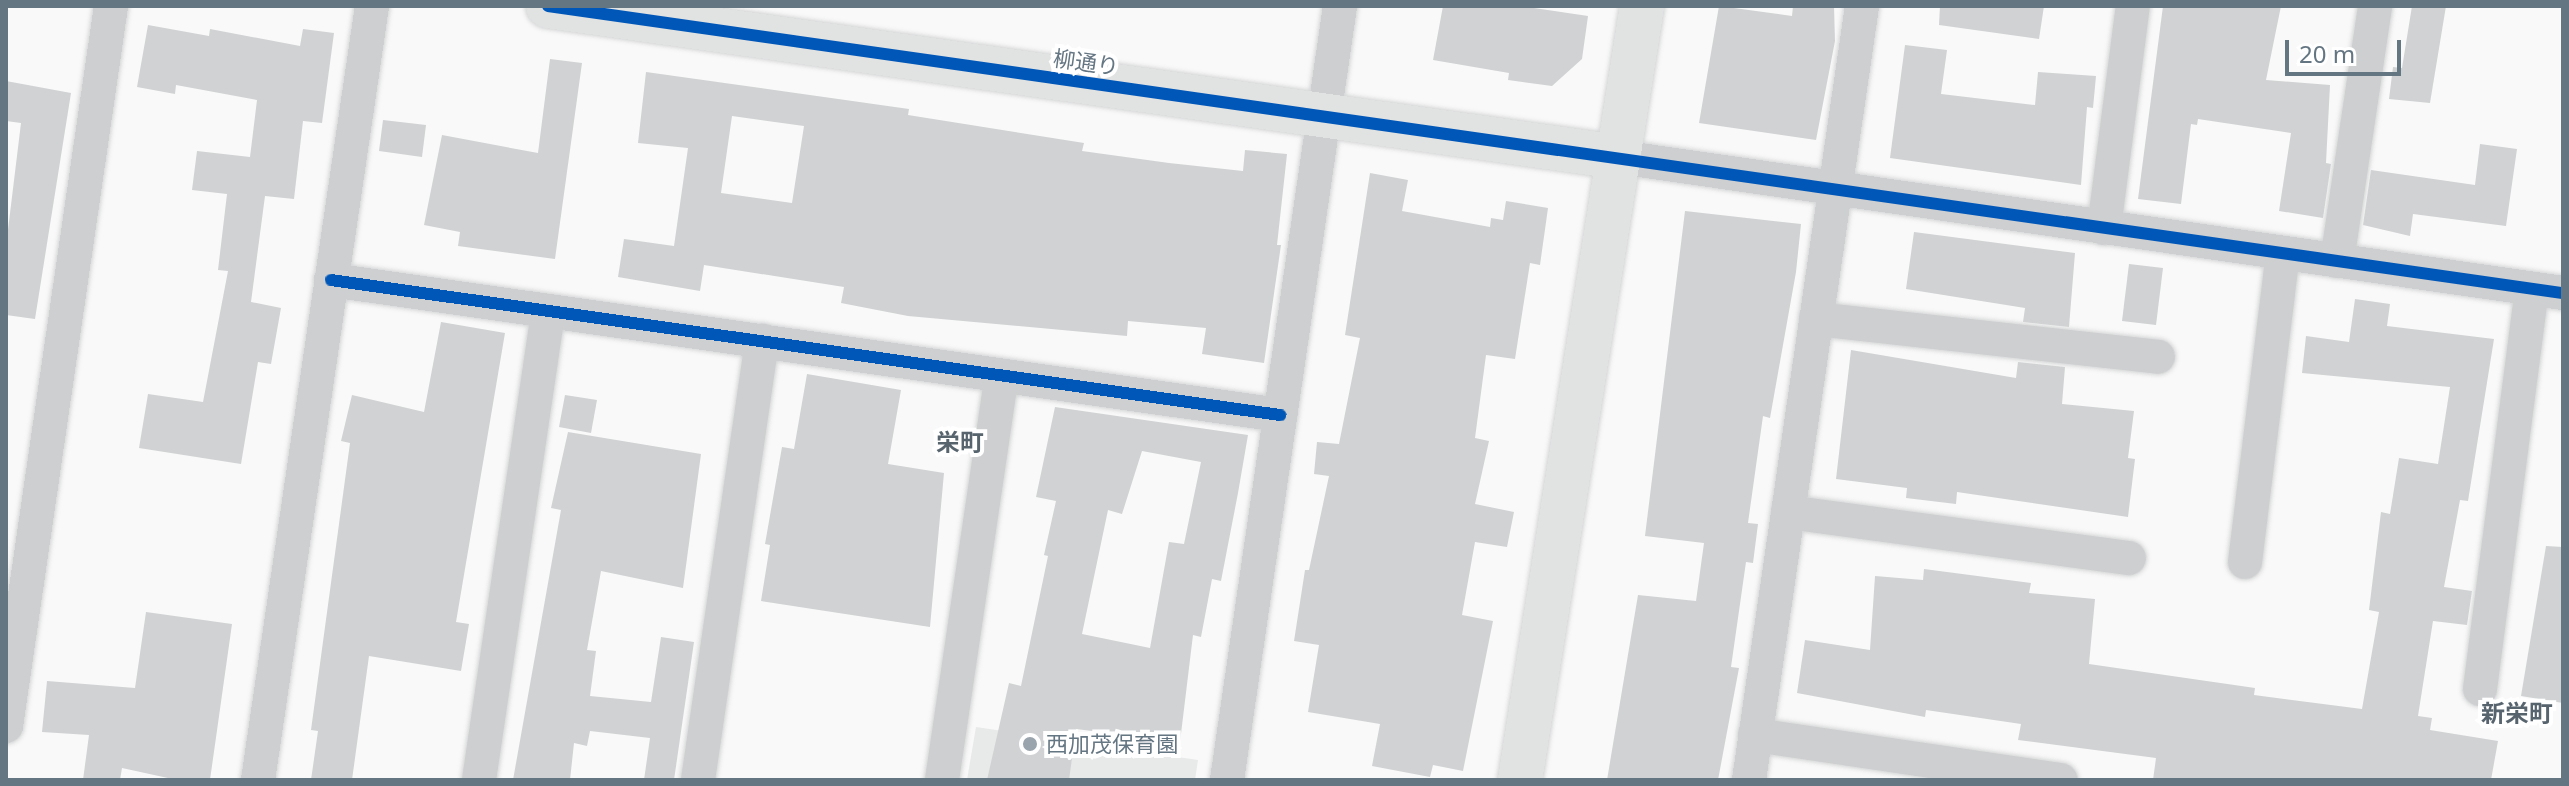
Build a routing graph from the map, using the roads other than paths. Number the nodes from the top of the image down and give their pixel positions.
1 (111, 6) edge
2 (372, 6) edge
3 (548, 6) edge
4 (1340, 6) edge
5 (1642, 6) edge
6 (1862, 6) edge
7 (2133, 6) edge
8 (2375, 6) edge
9 (1324, 117) junction
10 (1619, 157) junction
11 (1835, 190) junction
12 (2104, 228) junction
13 (2283, 253) junction
14 (2337, 261) junction
15 (331, 280) junction
16 (2547, 291) edge
17 (548, 311) junction
18 (1816, 319) junction
19 (762, 341) junction
20 (2158, 357) dead end
21 (1002, 376) junction
22 (1280, 415) junction
23 (1788, 512) junction
24 (2129, 558) dead end
25 (2245, 562) dead end
26 (2480, 689) dead end
27 (6, 726) edge
28 (1755, 735) junction
29 (258, 780) edge
30 (479, 780) edge
31 (698, 780) edge
32 (942, 780) edge
33 (1227, 780) edge
34 (1520, 780) edge
35 (1749, 780) edge
36 (2061, 780) edge

1 - 27 street
2 - 15 street
3 - 9 street, 柳通り
4 - 9 street
5 - 10 street
6 - 11 street
7 - 12 street
8 - 14 street
9 - 10 street, 柳通り
9 - 22 street
10 - 11 street
10 - 34 street
11 - 12 street
11 - 18 street
12 - 13 street
13 - 14 street
13 - 25 street
14 - 16 street
15 - 17 street
15 - 29 street
16 - 26 street
17 - 19 street
17 - 30 street
18 - 20 street
18 - 23 street
19 - 21 street
19 - 31 street
21 - 22 street
21 - 32 street
22 - 33 street
23 - 24 street
23 - 28 street
28 - 35 street
28 - 36 street

